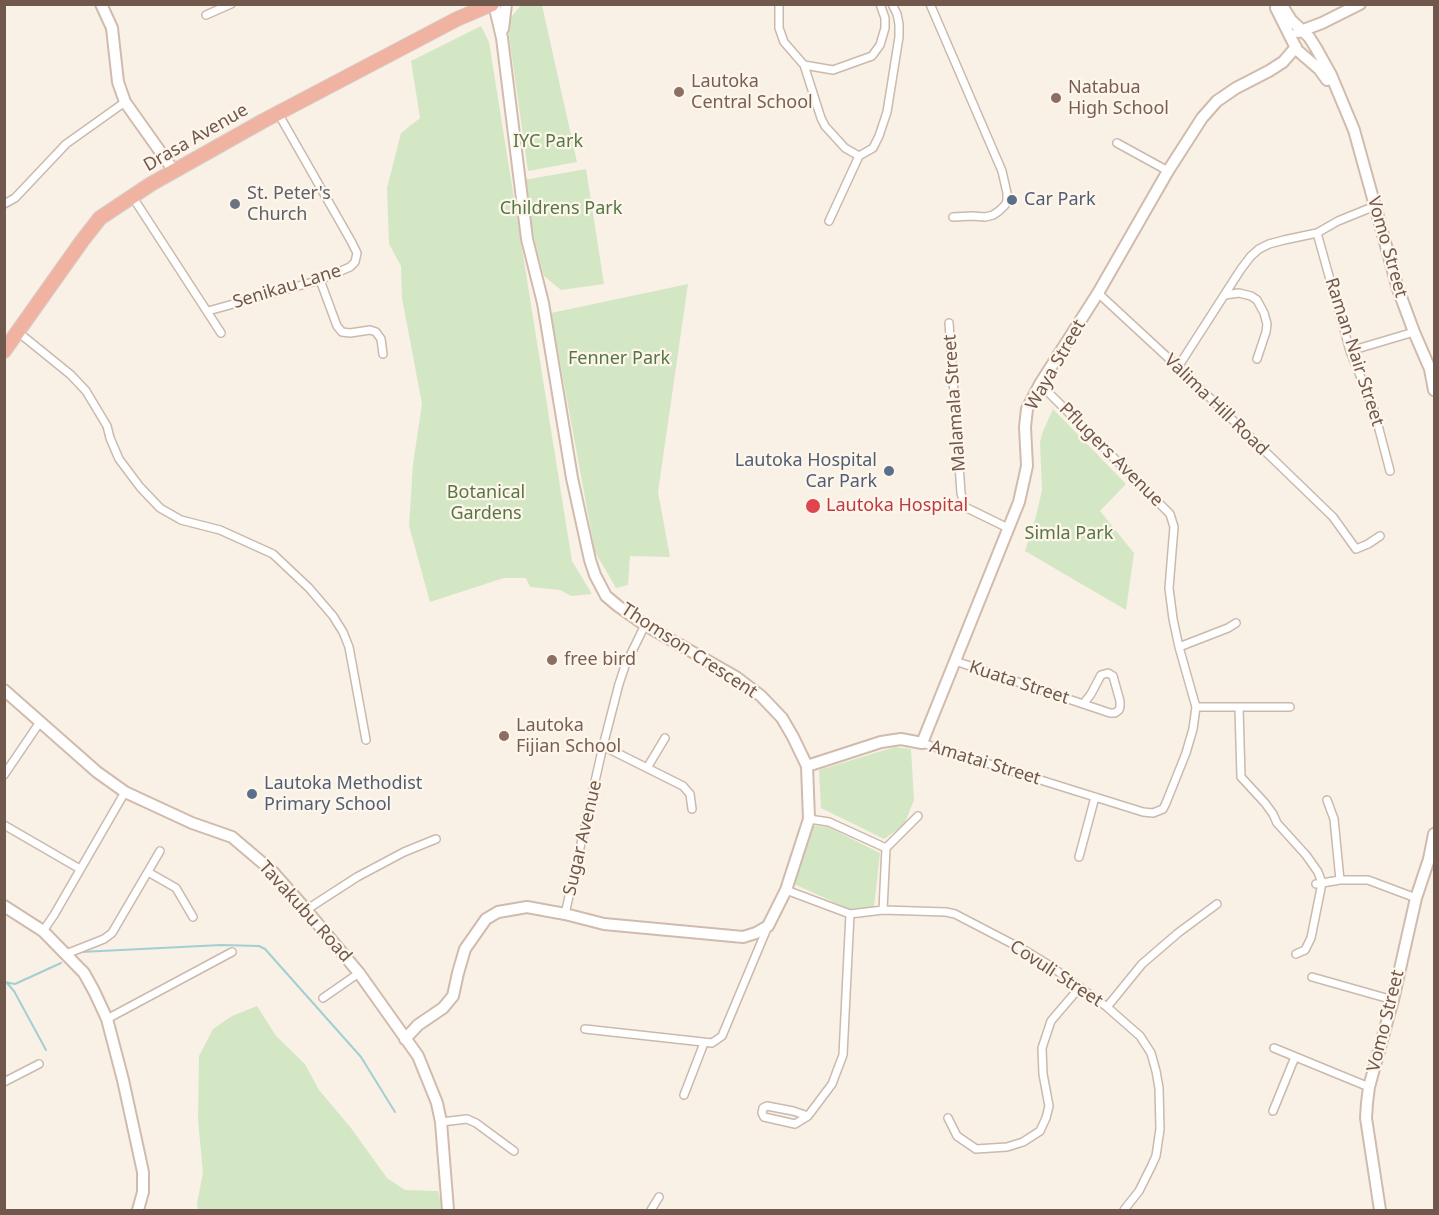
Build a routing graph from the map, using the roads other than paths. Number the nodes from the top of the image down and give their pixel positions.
1 (101, 4) edge
2 (231, 4) edge
3 (474, 4) edge
4 (495, 4) edge
5 (506, 4) edge
6 (779, 4) edge
7 (880, 4) edge
8 (892, 4) edge
9 (930, 4) edge
10 (1275, 4) edge
11 (1281, 4) edge
12 (1360, 4) edge
13 (206, 15) dead end
14 (1337, 16) junction
15 (457, 19) junction
16 (1302, 30) junction
17 (502, 38) junction
18 (1294, 43) junction
19 (1315, 47) junction
20 (1308, 60) junction
21 (804, 65) junction
22 (1269, 71) junction
23 (125, 102) junction
24 (1342, 103) junction
25 (278, 113) junction
26 (1117, 143) dead end
27 (859, 156) junction
28 (174, 171) junction
29 (1168, 171) junction
30 (132, 196) junction
31 (4, 204) edge
32 (1375, 206) junction
33 (953, 217) dead end
34 (828, 221) dead end
35 (1317, 233) junction
36 (320, 280) junction
37 (1098, 293) junction
38 (1225, 295) junction
39 (208, 311) junction
40 (949, 323) dead end
41 (18, 332) junction
42 (1414, 332) junction
43 (221, 333) dead end
44 (4, 351) edge
45 (1350, 351) junction
46 (383, 354) dead end
47 (1257, 359) dead end
48 (1178, 367) junction
49 (1432, 368) edge
50 (1040, 384) junction
51 (1434, 390) edge
52 (1390, 471) dead end
53 (1008, 528) junction
54 (1380, 536) dead end
55 (1236, 623) dead end
56 (645, 625) junction
57 (1179, 647) junction
58 (955, 662) junction
59 (4, 690) edge
60 (1084, 704) junction
61 (1196, 707) junction
62 (1290, 707) dead end
63 (1239, 708) junction
64 (40, 722) junction
65 (665, 738) dead end
66 (366, 740) dead end
67 (922, 742) junction
68 (603, 746) junction
69 (807, 766) junction
70 (647, 768) junction
71 (4, 775) edge
72 (125, 792) junction
73 (1095, 797) junction
74 (1328, 800) dead end
75 (692, 809) dead end
76 (1162, 809) joint
77 (918, 816) dead end
78 (809, 819) junction
79 (4, 825) edge
80 (1434, 834) edge
81 (436, 839) dead end
82 (886, 848) junction
83 (160, 851) dead end
84 (1079, 857) dead end
85 (1432, 860) edge
86 (80, 869) junction
87 (148, 872) junction
88 (1340, 880) junction
89 (1319, 883) junction
90 (786, 890) junction
91 (1416, 898) junction
92 (1217, 904) dead end
93 (4, 906) edge
94 (306, 910) junction
95 (883, 910) junction
96 (566, 914) junction
97 (850, 914) junction
98 (193, 917) dead end
99 (768, 927) junction
100 (43, 931) junction
101 (232, 952) dead end
102 (66, 954) junction
103 (1296, 954) dead end
104 (359, 973) junction
105 (1312, 977) dead end
106 (1080, 987) junction
107 (323, 998) dead end
108 (1393, 1000) junction
109 (1107, 1007) junction
110 (107, 1019) junction
111 (585, 1029) dead end
112 (405, 1039) junction
113 (704, 1043) junction
114 (1274, 1048) dead end
115 (1295, 1057) junction
116 (39, 1064) dead end
117 (4, 1082) edge
118 (1369, 1087) junction
119 (684, 1095) dead end
120 (1273, 1110) dead end
121 (808, 1116) junction
122 (948, 1118) dead end
123 (441, 1122) junction
124 (514, 1151) dead end
125 (659, 1197) dead end
126 (138, 1210) edge
127 (448, 1210) edge
128 (651, 1210) edge
129 (1124, 1210) edge
130 (1380, 1210) edge

1 - 23 main road
2 - 13 street
3 - 15 highway, Drasa Avenue
4 - 15 highway, Drasa Avenue
4 - 17 main road, Thomson Crescent
5 - 17 main road, Thomson Crescent
6 - 21 street
7 - 21 street
8 - 27 street
9 - 33 street
10 - 18 main road, Vomo Street
11 - 16 main road, Vomo Street
12 - 14 main road
14 - 16 main road
14 - 19 main road
15 - 25 highway, Drasa Avenue
16 - 18 main road, Waya Street
16 - 19 main road, Vomo Street
17 - 56 main road, Thomson Crescent
18 - 20 main road, Vomo Street
18 - 22 main road, Waya Street
19 - 20 main road
19 - 24 main road, Vomo Street
20 - 22 main road, Waya Street
20 - 24 main road, Vomo Street
21 - 27 street
22 - 29 main road, Waya Street
23 - 28 main road
23 - 31 street
24 - 32 main road, Vomo Street
25 - 28 highway, Drasa Avenue
25 - 36 street, Senikau Lane
26 - 29 street
27 - 34 street
28 - 30 highway, Drasa Avenue
29 - 37 main road, Waya Street
30 - 39 street
30 - 41 highway, Drasa Avenue
32 - 35 street
32 - 42 main road, Vomo Street
35 - 38 street
35 - 45 street, Raman Nair Street
36 - 39 street, Senikau Lane
36 - 46 street
37 - 48 street, Valima Hill Road
37 - 50 main road, Waya Street
38 - 47 street
38 - 48 street
39 - 43 street
40 - 53 street, Malamala Street
41 - 44 highway, Drasa Avenue
41 - 66 street
42 - 45 street
42 - 49 main road, Vomo Street
45 - 52 street, Raman Nair Street
48 - 54 street, Valima Hill Road
49 - 51 main road, Vomo Street
50 - 53 main road, Waya Street
50 - 57 street, Pflugers Avenue
53 - 58 main road, Waya Street
55 - 57 street
56 - 68 street, Sugar Avenue
56 - 69 main road, Thomson Crescent
57 - 61 street, Pflugers Avenue
58 - 60 street, Kuata Street
58 - 67 main road, Waya Street
59 - 64 main road, Tavakubu Road
60 - 60 street, Kuata Street
61 - 63 street
61 - 76 street, Pflugers Avenue
62 - 63 street
63 - 89 street
64 - 71 street
64 - 72 main road, Tavakubu Road
65 - 70 street
67 - 69 main road, Amatai Street
67 - 73 street, Amatai Street
68 - 70 street
68 - 96 street, Sugar Avenue
69 - 78 main road, Thomson Crescent
70 - 75 street
72 - 86 street
72 - 94 main road, Tavakubu Road
73 - 76 street, Amatai Street
73 - 84 street
74 - 88 street
77 - 82 street
78 - 82 street
78 - 90 main road, Thomson Crescent
79 - 86 street
80 - 85 main road, Vomo Street
81 - 94 street
82 - 95 street
83 - 87 street
85 - 91 main road, Vomo Street
86 - 100 street
87 - 98 street
87 - 102 street
88 - 89 street
88 - 91 street
89 - 103 street
90 - 97 street, Covuli Street
90 - 99 main road, Thomson Crescent
91 - 108 main road, Vomo Street
92 - 109 street
93 - 100 main road
94 - 104 main road, Tavakubu Road
95 - 97 street, Covuli Street
95 - 106 street, Covuli Street
96 - 99 main road
96 - 112 main road
97 - 121 street
99 - 113 street
100 - 102 main road
101 - 110 street
102 - 110 main road
104 - 107 street
104 - 112 main road, Tavakubu Road
105 - 108 street
106 - 109 street, Covuli Street
106 - 122 street
108 - 118 main road, Vomo Street
109 - 129 street, Covuli Street
110 - 126 main road
111 - 113 street
112 - 123 main road, Tavakubu Road
113 - 119 street
114 - 115 street
115 - 118 street
115 - 120 street
116 - 117 street
118 - 130 main road, Vomo Street
121 - 121 street
123 - 124 street
123 - 127 main road, Tavakubu Road
125 - 128 street

